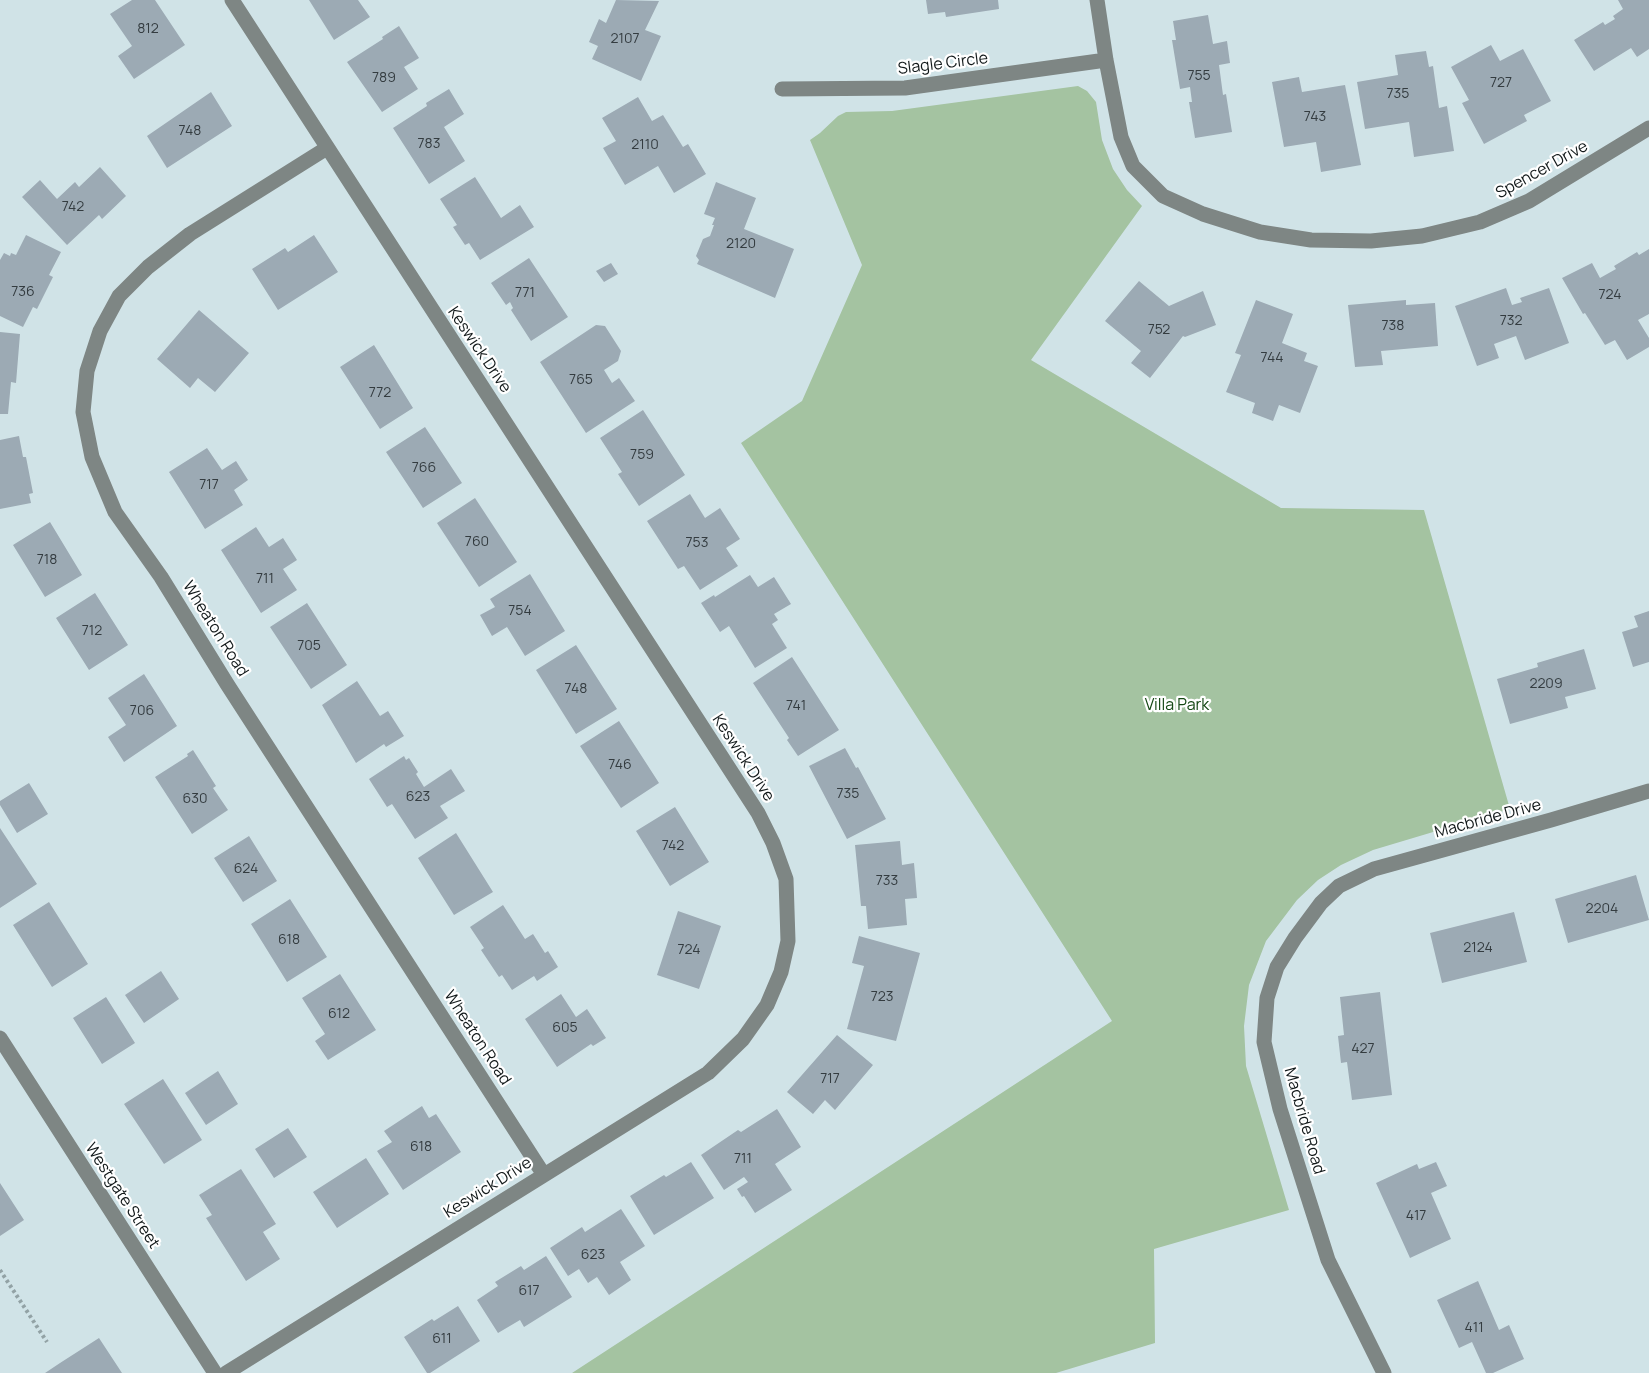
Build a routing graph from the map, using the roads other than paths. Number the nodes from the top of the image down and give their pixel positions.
1 (232, 0) edge
2 (1097, 0) edge
3 (1106, 60) junction
4 (782, 89) dead end
5 (1649, 128) edge
6 (327, 148) junction
7 (1649, 791) edge
8 (1339, 886) joint
9 (0, 1038) edge
10 (544, 1175) junction
11 (215, 1373) edge
12 (226, 1373) edge
13 (1384, 1373) edge

1 - 6 street, Keswick Drive
2 - 3 street, Spencer Drive
3 - 4 street, Slagle Circle
3 - 5 street, Spencer Drive
6 - 10 street, Wheaton Road
6 - 10 street, Keswick Drive
7 - 8 street, Macbride Drive
8 - 13 street, Macbride Road
9 - 11 street, Westgate Street
10 - 12 street, Keswick Drive

